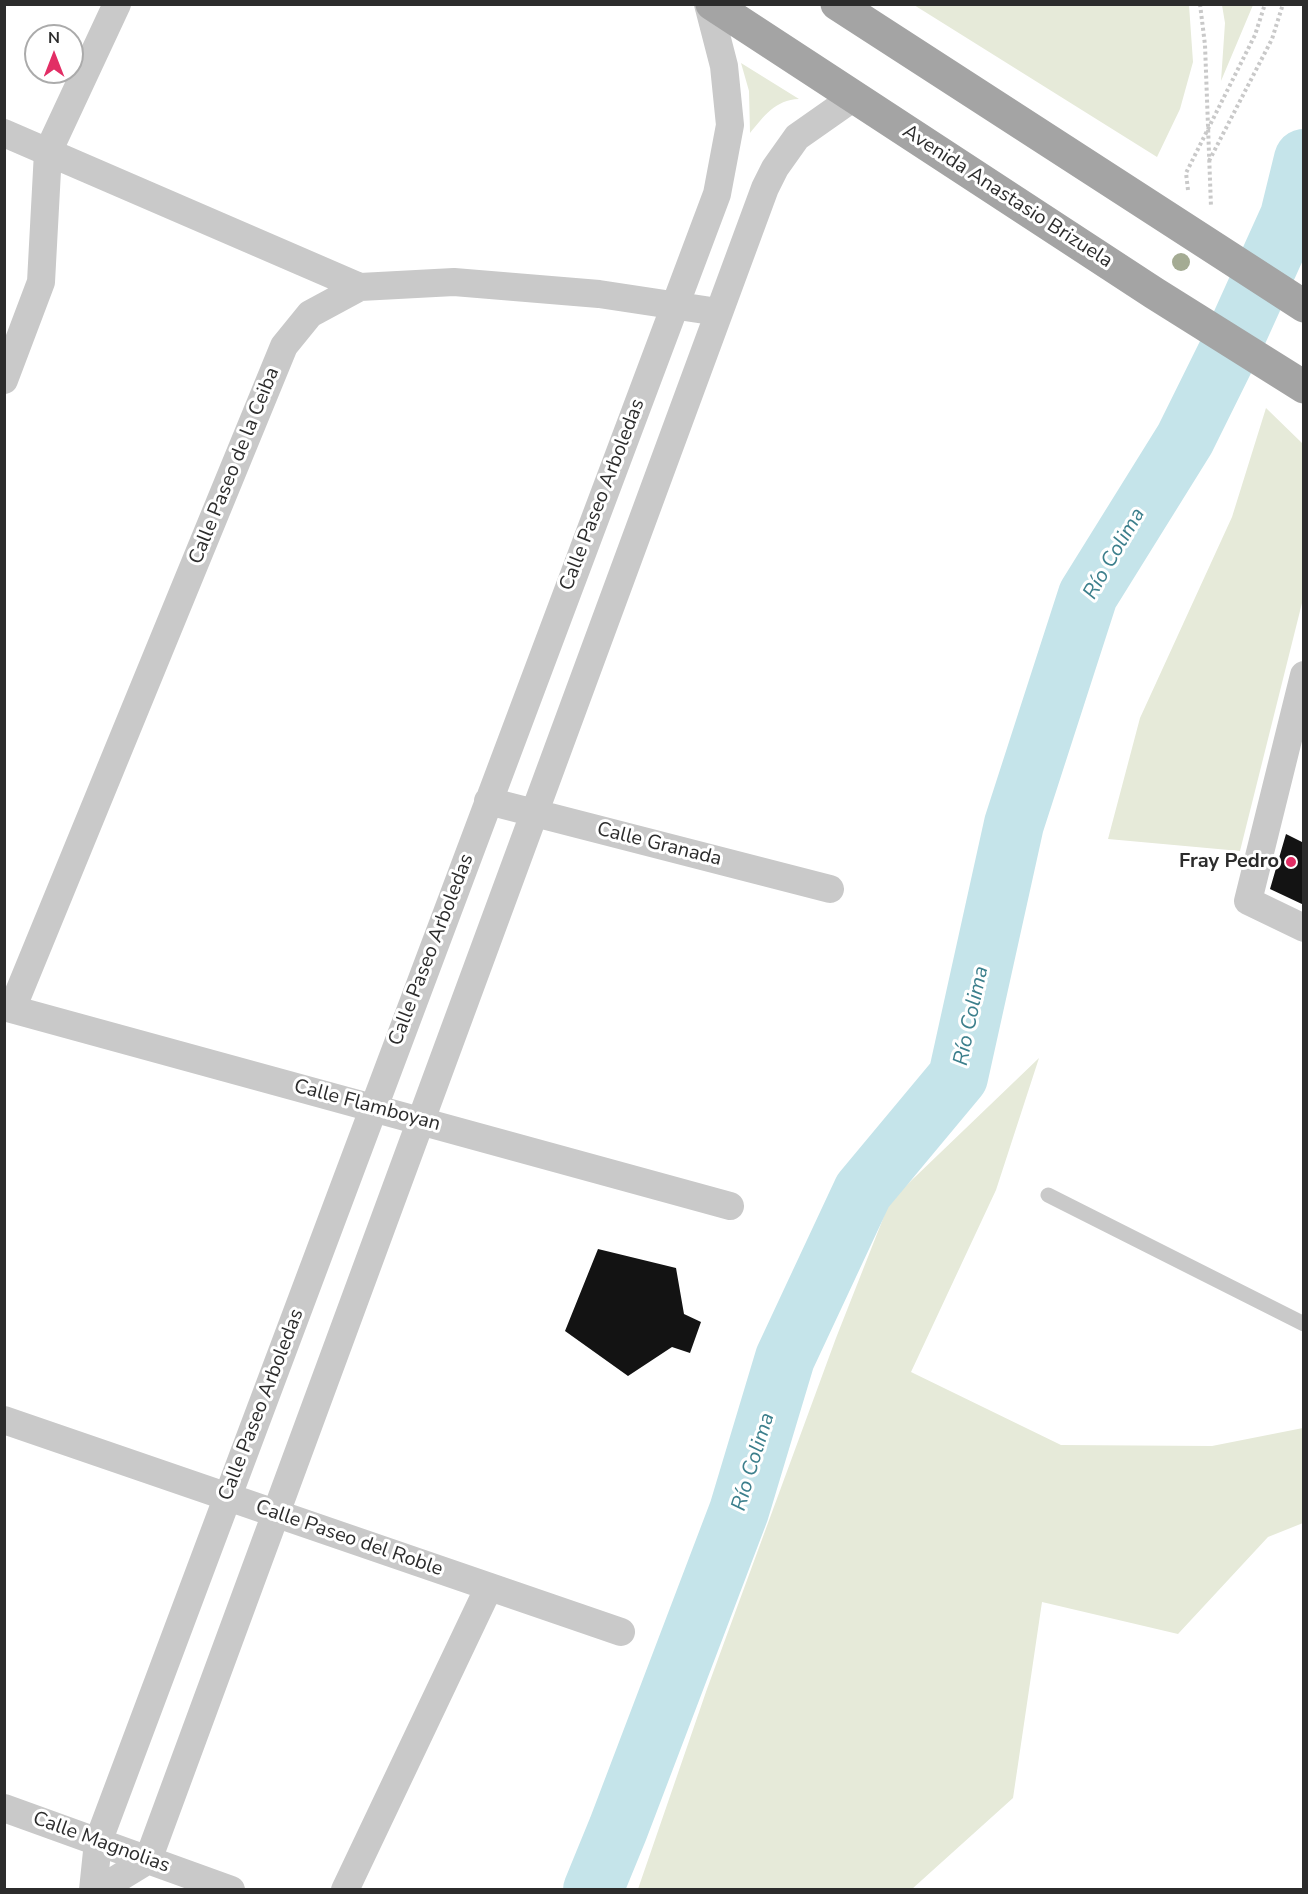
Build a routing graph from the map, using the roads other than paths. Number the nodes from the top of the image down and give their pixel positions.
1 (117, 4) edge
2 (710, 4) edge
3 (837, 4) edge
4 (854, 97) junction
5 (4, 132) edge
6 (48, 152) junction
7 (360, 287) junction
8 (674, 306) junction
9 (1304, 306) edge
10 (718, 312) junction
11 (4, 380) edge
12 (1304, 387) edge
13 (1304, 675) edge
14 (526, 701) junction
15 (570, 715) junction
16 (488, 801) junction
17 (534, 813) junction
18 (830, 889) dead end
19 (1304, 928) edge
20 (8, 1008) edge
21 (373, 1108) junction
22 (420, 1121) junction
23 (1048, 1195) dead end
24 (729, 1206) dead end
25 (1304, 1324) edge
26 (4, 1420) edge
27 (228, 1497) junction
28 (275, 1513) junction
29 (489, 1587) junction
30 (621, 1632) dead end
31 (4, 1808) edge
32 (98, 1842) junction
33 (148, 1860) junction
34 (93, 1890) edge
35 (99, 1890) edge
36 (231, 1890) edge
37 (345, 1890) edge

1 - 6 street
2 - 4 main road, Avenida Anastasio Brizuela
2 - 8 street, Calle Paseo Arboledas
3 - 9 main road
4 - 10 street
4 - 12 main road, Avenida Anastasio Brizuela
5 - 6 street
6 - 7 street
6 - 11 street
7 - 8 street, Calle Paseo de la Ceiba
7 - 20 street, Calle Paseo de la Ceiba
8 - 10 street, Calle Paseo de la Ceiba
8 - 14 street, Calle Paseo Arboledas
10 - 15 street
13 - 19 street
14 - 15 street
14 - 16 street, Calle Paseo Arboledas
15 - 17 street
16 - 17 street, Calle Granada
16 - 21 street, Calle Paseo Arboledas
17 - 18 street, Calle Granada
17 - 22 street
20 - 21 street, Calle Flamboyan
21 - 22 street, Calle Flamboyan
21 - 27 street, Calle Paseo Arboledas
22 - 24 street, Calle Flamboyan
22 - 28 street
23 - 25 lane
26 - 27 street, Calle Paseo del Roble
27 - 28 street, Calle Paseo del Roble
27 - 32 street, Calle Paseo Arboledas
28 - 29 street, Calle Paseo del Roble
28 - 33 street
29 - 30 street, Calle Paseo del Roble
29 - 37 street
31 - 32 street, Calle Magnolias
32 - 33 street, Calle Magnolias
32 - 34 street, Calle Paseo Arboledas
33 - 35 street
33 - 36 street, Calle Magnolias

